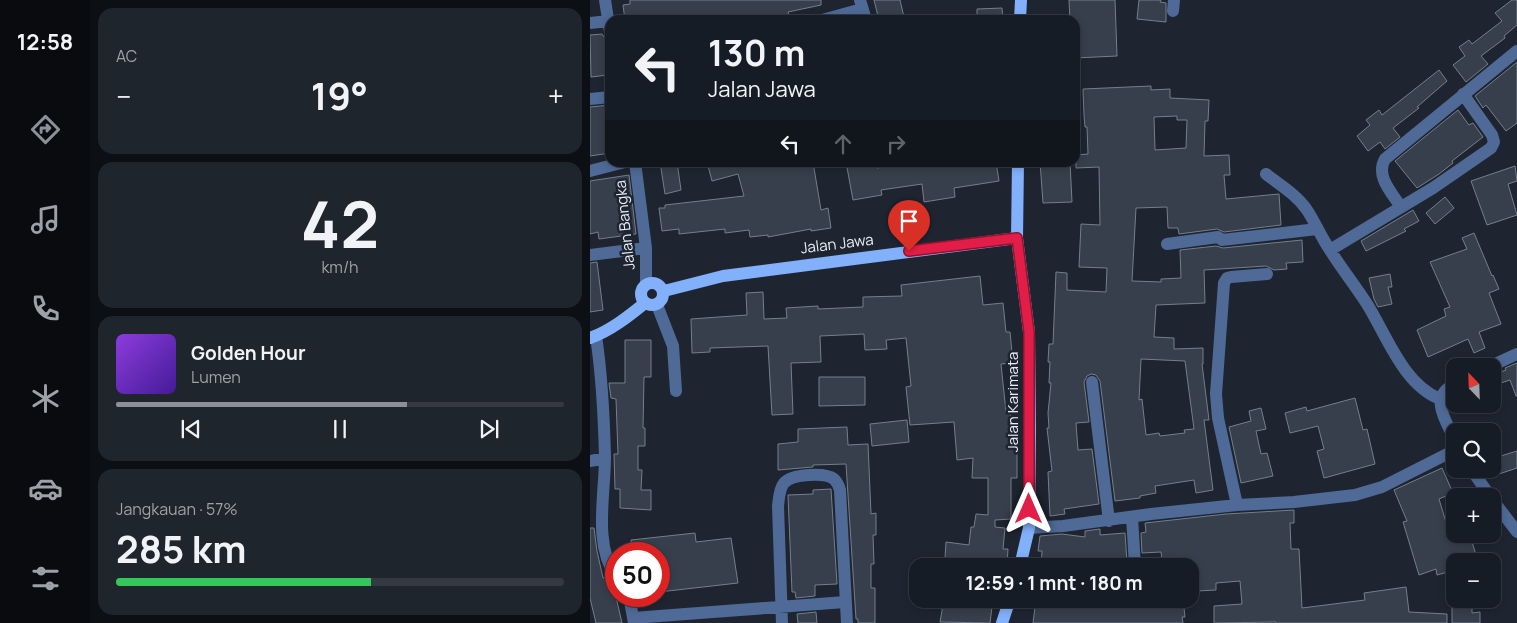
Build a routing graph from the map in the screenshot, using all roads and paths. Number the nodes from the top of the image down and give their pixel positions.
1 (605, 0) edge
2 (1021, 0) edge
3 (862, 10) edge
4 (607, 15) edge
5 (842, 15) edge
6 (1020, 15) edge
7 (590, 23) edge
8 (605, 25) edge
9 (1517, 52) edge
10 (1463, 94) junction
11 (605, 98) edge
12 (590, 99) edge
13 (606, 167) edge
14 (636, 167) edge
15 (1018, 167) edge
16 (590, 171) edge
17 (1266, 174) dead end
18 (1401, 207) junction
19 (1317, 229) junction
20 (1017, 238) junction
21 (1167, 244) dead end
22 (646, 248) junction
23 (1330, 250) junction
24 (590, 255) edge
25 (1267, 274) dead end
26 (646, 284) junction
27 (664, 292) junction
28 (651, 304) junction
29 (593, 337) edge
30 (1517, 354) edge
31 (1501, 361) edge
32 (1092, 382) dead end
33 (1446, 389) edge
34 (676, 391) dead end
35 (1440, 399) junction
36 (1448, 423) edge
37 (1446, 455) edge
38 (605, 458) junction
39 (590, 461) edge
40 (1237, 505) junction
41 (1501, 510) edge
42 (1132, 517) junction
43 (1109, 521) junction
44 (1029, 528) junction
45 (596, 532) edge
46 (1517, 532) edge
47 (605, 555) edge
48 (1022, 558) edge
49 (1135, 558) edge
50 (845, 602) junction
51 (631, 607) edge
52 (781, 607) junction
53 (1007, 608) edge
54 (633, 621) edge
55 (782, 623) edge
56 (847, 623) edge
57 (1002, 623) edge

1 - 4 street
2 - 6 main road
3 - 5 street
7 - 8 street
9 - 10 street
10 - 18 street
10 - 18 street
11 - 12 street
13 - 16 street
14 - 22 street, Jalan Bangka
15 - 20 main road, Jalan Karimata
17 - 19 street
18 - 23 street
19 - 21 street
19 - 23 street
20 - 27 main road, Jalan Jawa
20 - 44 main road, Jalan Karimata
22 - 24 street
22 - 26 street, Jalan Bangka
23 - 35 street
25 - 40 street
26 - 27 main road
26 - 28 main road
27 - 28 main road
28 - 29 main road
28 - 34 street
29 - 38 street
30 - 31 street
32 - 43 street
33 - 35 street
35 - 36 street
37 - 40 street
38 - 39 street
38 - 45 street
40 - 42 street
41 - 46 street
42 - 43 street
42 - 49 street
43 - 44 street
44 - 48 main road, Jalan Karimata
45 - 47 street
50 - 52 street
50 - 52 street
50 - 56 street
51 - 54 street
52 - 54 street
52 - 55 street
53 - 57 main road

